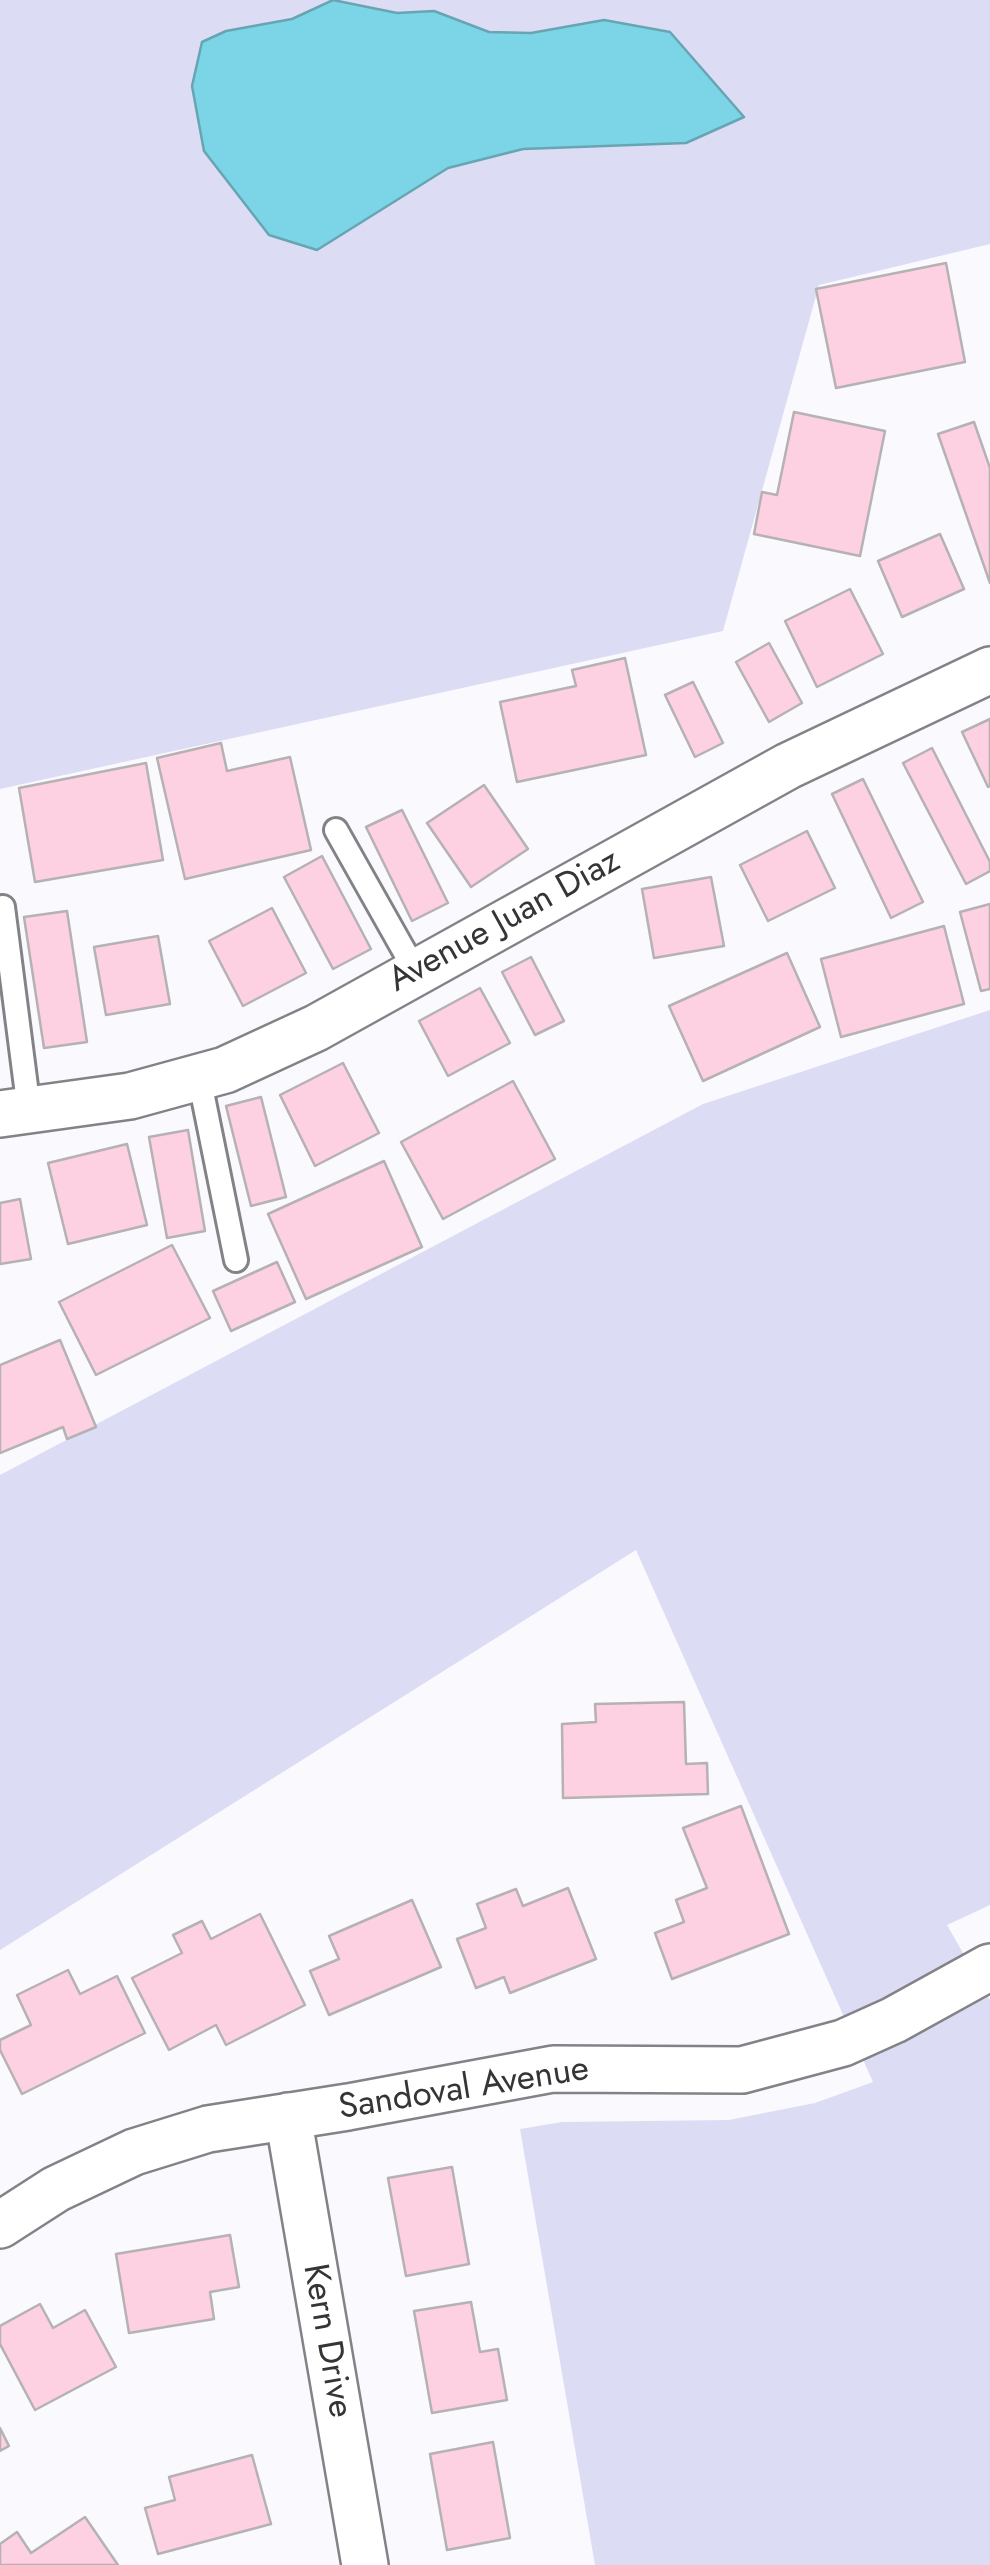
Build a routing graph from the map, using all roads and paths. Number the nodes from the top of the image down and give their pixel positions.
1 (990, 670) edge
2 (336, 830) dead end
3 (2, 908) dead end
4 (416, 972) junction
5 (200, 1078) junction
6 (15, 1112) edge
7 (236, 1260) dead end
8 (990, 1968) edge
9 (288, 2116) junction
10 (0, 2224) edge
11 (365, 2565) edge

1 - 4 street, Avenue Juan Diaz
2 - 4 lane
3 - 6 lane
4 - 5 street, Avenue Juan Diaz
5 - 6 street, Avenue Juan Diaz
5 - 7 lane
8 - 9 street, Sandoval Avenue
9 - 10 street, Sandoval Avenue
9 - 11 street, Kern Drive

